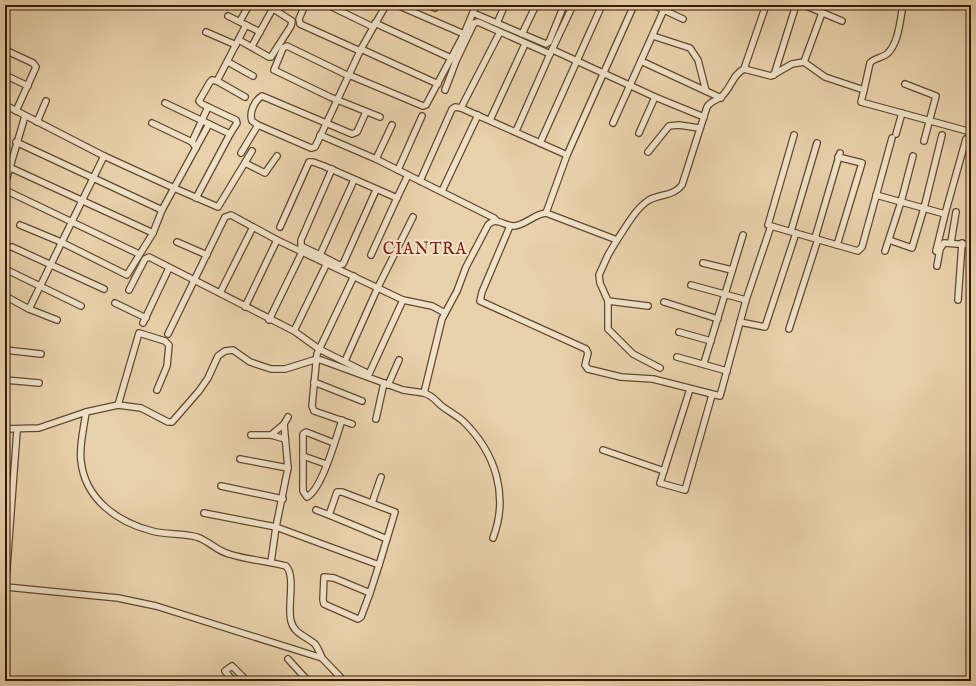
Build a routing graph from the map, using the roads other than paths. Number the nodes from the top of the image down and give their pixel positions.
1 (249, 5) edge
2 (305, 5) edge
3 (328, 5) edge
4 (386, 5) edge
5 (397, 5) edge
6 (428, 5) edge
7 (436, 5) edge
8 (476, 5) edge
9 (505, 5) edge
10 (536, 5) edge
11 (564, 5) edge
12 (573, 5) edge
13 (602, 5) edge
14 (634, 5) edge
15 (653, 5) edge
16 (766, 5) edge
17 (796, 5) edge
18 (804, 5) edge
19 (903, 5) edge
20 (665, 8) edge
21 (473, 13) junction
22 (822, 13) junction
23 (228, 16) dead end
24 (683, 19) dead end
25 (240, 21) junction
26 (842, 21) dead end
27 (497, 23) junction
28 (246, 25) junction
29 (374, 25) junction
30 (206, 32) dead end
31 (260, 32) junction
32 (500, 32) junction
33 (464, 34) junction
34 (653, 36) junction
35 (524, 39) junction
36 (240, 40) junction
37 (236, 45) junction
38 (252, 46) junction
39 (5, 50) edge
40 (360, 50) junction
41 (552, 52) junction
42 (453, 59) junction
43 (641, 61) junction
44 (228, 62) junction
45 (577, 62) junction
46 (804, 62) junction
47 (744, 69) junction
48 (604, 74) junction
49 (5, 75) edge
50 (774, 75) junction
51 (254, 76) dead end
52 (349, 76) junction
53 (217, 82) junction
54 (438, 84) junction
55 (905, 84) dead end
56 (629, 85) junction
57 (28, 86) junction
58 (445, 90) dead end
59 (864, 90) junction
60 (706, 91) junction
61 (245, 97) dead end
62 (655, 97) junction
63 (721, 98) junction
64 (338, 100) junction
65 (46, 101) dead end
66 (165, 103) dead end
67 (5, 105) edge
68 (208, 107) junction
69 (461, 108) junction
70 (16, 111) junction
71 (366, 112) junction
72 (902, 113) junction
73 (478, 115) junction
74 (24, 116) junction
75 (422, 116) dead end
76 (380, 117) dead end
77 (704, 117) junction
78 (202, 120) junction
79 (490, 120) junction
80 (929, 120) junction
81 (37, 122) junction
82 (613, 123) dead end
83 (152, 124) dead end
84 (208, 124) junction
85 (326, 124) junction
86 (258, 125) junction
87 (392, 125) dead end
88 (699, 128) junction
89 (516, 131) junction
90 (971, 132) edge
91 (639, 133) dead end
92 (230, 134) junction
93 (794, 135) dead end
94 (942, 135) dead end
95 (320, 136) junction
96 (966, 139) dead end
97 (924, 141) dead end
98 (16, 142) junction
99 (192, 142) junction
100 (540, 143) junction
101 (817, 143) dead end
102 (196, 148) junction
103 (252, 151) dead end
104 (648, 152) dead end
105 (241, 153) dead end
106 (104, 156) junction
107 (277, 156) dead end
108 (567, 156) junction
109 (913, 156) dead end
110 (376, 159) junction
111 (245, 163) junction
112 (11, 168) junction
113 (332, 169) junction
114 (398, 170) junction
115 (408, 176) junction
116 (93, 179) junction
117 (354, 180) junction
118 (420, 181) junction
119 (5, 184) edge
120 (174, 188) junction
121 (5, 190) edge
122 (376, 190) junction
123 (442, 191) junction
124 (876, 194) junction
125 (196, 198) junction
126 (397, 198) junction
127 (82, 201) junction
128 (901, 202) junction
129 (924, 208) junction
130 (162, 210) junction
131 (956, 212) dead end
132 (546, 213) junction
133 (945, 214) junction
134 (413, 217) dead end
135 (497, 221) junction
136 (72, 223) junction
137 (20, 225) dead end
138 (510, 226) junction
139 (771, 226) junction
140 (253, 227) junction
141 (280, 227) dead end
142 (793, 232) junction
143 (153, 233) junction
144 (743, 235) dead end
145 (816, 239) junction
146 (277, 240) junction
147 (617, 240) junction
148 (889, 240) junction
149 (61, 242) junction
150 (177, 242) dead end
151 (951, 242) junction
152 (962, 243) junction
153 (971, 244) edge
154 (838, 245) junction
155 (12, 247) dead end
156 (302, 252) junction
157 (885, 252) dead end
158 (936, 252) dead end
159 (139, 254) junction
160 (207, 255) junction
161 (320, 255) junction
162 (372, 255) dead end
163 (327, 263) junction
164 (703, 263) dead end
165 (50, 264) junction
166 (937, 266) dead end
167 (170, 268) junction
168 (5, 269) edge
169 (732, 270) junction
170 (354, 276) junction
171 (195, 281) junction
172 (691, 285) dead end
173 (41, 287) junction
174 (378, 287) junction
175 (104, 289) dead end
176 (129, 290) dead end
177 (220, 293) junction
178 (726, 294) junction
179 (5, 296) edge
180 (403, 300) junction
181 (608, 300) junction
182 (746, 300) junction
183 (958, 300) dead end
184 (664, 302) dead end
185 (115, 303) dead end
186 (81, 306) dead end
187 (648, 306) dead end
188 (245, 307) junction
189 (29, 309) junction
190 (445, 312) junction
191 (718, 319) junction
192 (57, 320) dead end
193 (269, 320) junction
194 (740, 322) junction
195 (789, 329) dead end
196 (294, 331) junction
197 (679, 332) dead end
198 (168, 334) dead end
199 (711, 341) junction
200 (319, 349) junction
201 (5, 350) edge
202 (41, 354) dead end
203 (677, 357) dead end
204 (316, 360) junction
205 (399, 360) dead end
206 (345, 361) junction
207 (704, 363) junction
208 (660, 368) dead end
209 (727, 371) junction
210 (5, 380) edge
211 (314, 382) junction
212 (39, 383) dead end
213 (386, 384) junction
214 (690, 389) junction
215 (157, 390) dead end
216 (424, 393) junction
217 (712, 395) junction
218 (362, 401) dead end
219 (118, 405) junction
220 (86, 412) junction
221 (288, 417) dead end
222 (376, 419) dead end
223 (342, 420) junction
224 (284, 424) junction
225 (352, 424) dead end
226 (5, 429) edge
227 (17, 431) dead end
228 (251, 435) dead end
229 (271, 435) junction
230 (285, 440) junction
231 (334, 443) junction
232 (603, 450) dead end
233 (303, 456) junction
234 (240, 458) dead end
235 (326, 464) junction
236 (288, 468) junction
237 (664, 471) junction
238 (381, 477) dead end
239 (221, 486) dead end
240 (283, 499) junction
241 (372, 503) junction
242 (316, 510) dead end
243 (204, 513) dead end
244 (329, 515) junction
245 (276, 526) junction
246 (7, 536) edge
247 (493, 538) dead end
248 (387, 540) junction
249 (271, 562) junction
250 (379, 565) junction
251 (6, 566) edge
252 (6, 587) edge
253 (370, 593) junction
254 (5, 594) edge
255 (322, 658) junction
256 (288, 659) dead end
257 (233, 681) edge
258 (247, 681) edge
259 (308, 681) edge
260 (344, 681) edge

1 - 25 street
2 - 40 street
3 - 29 street
4 - 29 street
5 - 33 street
6 - 7 street
8 - 21 street
9 - 27 street
10 - 35 street
11 - 35 street
12 - 41 street
13 - 45 street
14 - 48 street
15 - 20 street
16 - 47 street
17 - 50 street
18 - 22 street
19 - 59 street
20 - 24 street
20 - 34 street
21 - 27 street
21 - 33 street
22 - 26 street
22 - 46 street
23 - 25 street
25 - 28 street
27 - 35 street
28 - 31 street
28 - 36 street
29 - 40 street
29 - 42 street
30 - 37 street
31 - 38 street
31 - 38 street
32 - 35 street
32 - 42 street
32 - 69 street
33 - 42 street
34 - 43 street
34 - 60 street
35 - 41 street
35 - 79 street
36 - 37 street
36 - 38 street
37 - 44 street
39 - 57 street
40 - 52 street
40 - 54 street
41 - 45 street
41 - 89 street
42 - 54 street
42 - 58 street
43 - 56 street
43 - 60 street
44 - 51 street
44 - 53 street
45 - 48 street
45 - 100 street
46 - 50 street
46 - 59 street
47 - 50 street
47 - 63 street
48 - 56 street
48 - 108 street
49 - 57 street
52 - 54 street
52 - 64 street
52 - 64 street
53 - 61 street
53 - 68 street
55 - 80 street
56 - 62 street
56 - 82 street
57 - 70 street
59 - 72 street
60 - 63 street
62 - 77 street
62 - 91 street
63 - 77 street
64 - 71 street
64 - 85 street
65 - 81 street
66 - 78 street
67 - 70 street
68 - 78 street
68 - 92 street
69 - 73 street
69 - 118 street
70 - 74 street
71 - 76 street
71 - 85 street
72 - 80 street
72 - 124 street
73 - 79 street
73 - 123 street
74 - 81 street
74 - 98 street
75 - 114 street
77 - 88 street
78 - 84 street
78 - 99 street
79 - 89 street
80 - 90 street
80 - 97 street
81 - 106 street
83 - 99 street
84 - 92 street
84 - 102 street
85 - 86 street
85 - 95 street
86 - 95 street
86 - 105 street
87 - 110 street
88 - 104 street
88 - 147 street
89 - 100 street
92 - 125 street
93 - 139 street
94 - 129 street
95 - 110 street
96 - 133 street
98 - 112 street
98 - 116 street
99 - 102 street
100 - 108 street
101 - 142 street
102 - 120 street
103 - 111 street
106 - 116 street
106 - 120 street
107 - 111 street
108 - 132 street
109 - 128 street
110 - 114 street
111 - 125 street
112 - 119 street
112 - 127 street
113 - 117 street
113 - 141 street
113 - 161 street
114 - 115 street
115 - 118 street
115 - 126 street
116 - 127 street
116 - 130 street
117 - 122 street
117 - 161 street
118 - 123 street
120 - 125 street
120 - 130 street
121 - 136 street
122 - 126 street
122 - 161 street
123 - 135 street
124 - 128 street
124 - 154 street
126 - 162 street
127 - 136 street
127 - 143 street
128 - 129 street
128 - 148 street
129 - 133 street
129 - 148 street
130 - 143 street
131 - 151 street
132 - 138 street
132 - 147 street
133 - 158 street
134 - 174 street
135 - 138 street
135 - 190 street
136 - 149 street
136 - 159 street
137 - 149 street
138 - 214 street
139 - 142 street
139 - 182 street
140 - 146 street
140 - 160 street
140 - 177 street
142 - 145 street
142 - 194 street
143 - 159 street
144 - 169 street
145 - 154 street
145 - 154 street
145 - 195 street
146 - 156 street
146 - 188 street
147 - 181 street
148 - 157 street
149 - 159 street
149 - 165 street
150 - 160 street
151 - 152 street
151 - 166 street
152 - 153 street
152 - 183 street
155 - 165 street
156 - 163 street
156 - 193 street
160 - 171 street
163 - 170 street
163 - 196 street
164 - 169 street
165 - 173 street
165 - 175 street
167 - 171 street
167 - 176 street
167 - 185 street
168 - 173 street
169 - 178 street
170 - 174 street
170 - 200 street
171 - 177 street
171 - 198 street
172 - 178 street
173 - 186 street
173 - 189 street
174 - 180 street
174 - 206 street
177 - 188 street
178 - 182 street
178 - 191 street
179 - 189 street
180 - 190 street
180 - 206 street
181 - 187 street
181 - 208 street
182 - 194 street
184 - 191 street
188 - 193 street
189 - 192 street
190 - 216 street
191 - 199 street
193 - 196 street
194 - 209 street
196 - 200 street
197 - 199 street
199 - 207 street
200 - 204 street
200 - 206 street
201 - 202 street
203 - 207 street
204 - 211 street
204 - 213 street
204 - 219 street
205 - 213 street
207 - 209 street
209 - 217 street
210 - 212 street
211 - 218 street
211 - 223 street
213 - 216 street
213 - 222 street
214 - 217 street
214 - 237 street
215 - 219 street
216 - 247 street
217 - 237 street
219 - 220 street
220 - 226 street
220 - 249 street
221 - 224 street
223 - 225 street
223 - 231 street
224 - 229 street
224 - 230 street
227 - 246 street
228 - 229 street
229 - 230 street
230 - 236 street
231 - 233 street
231 - 235 street
232 - 237 street
233 - 235 street
233 - 235 street
234 - 236 street
236 - 240 street
238 - 241 street
239 - 240 street
240 - 245 street
241 - 244 street
241 - 248 street
242 - 244 street
243 - 245 street
244 - 248 street
245 - 249 street
245 - 250 street
246 - 251 street
248 - 250 street
249 - 255 street
250 - 253 street
251 - 252 street
252 - 254 street
252 - 255 street
253 - 253 street
255 - 260 street
256 - 259 street
257 - 258 street

